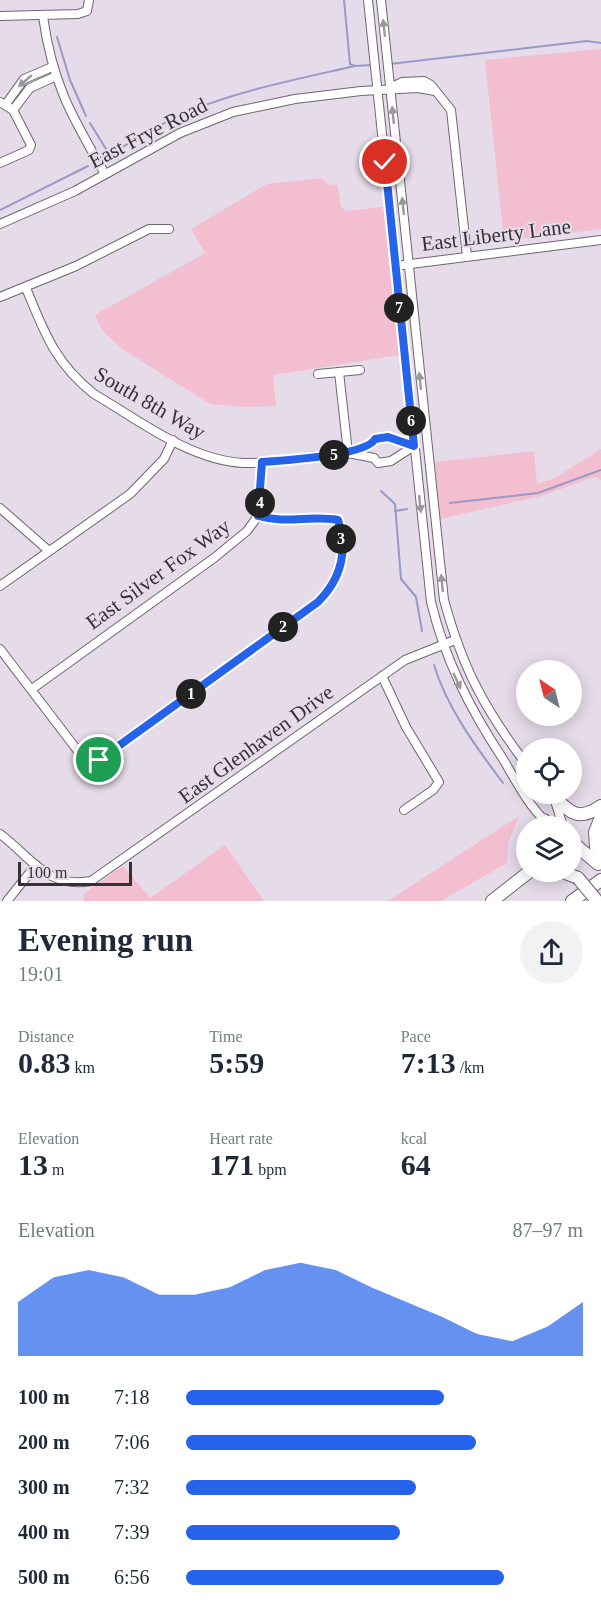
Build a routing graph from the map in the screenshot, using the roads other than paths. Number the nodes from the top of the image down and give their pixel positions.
1 (89, 0) edge
2 (368, 0) edge
3 (381, 0) edge
4 (0, 16) edge
5 (43, 16) junction
6 (52, 67) junction
7 (54, 77) junction
8 (390, 88) junction
9 (377, 90) junction
10 (6, 106) edge
11 (0, 163) edge
12 (105, 174) junction
13 (0, 224) edge
14 (170, 229) dead end
15 (601, 240) edge
16 (467, 256) junction
17 (408, 264) junction
18 (395, 266) junction
19 (26, 288) junction
20 (0, 297) edge
21 (360, 370) dead end
22 (339, 372) junction
23 (318, 374) dead end
24 (173, 440) junction
25 (393, 440) junction
26 (373, 444) junction
27 (414, 446) junction
28 (348, 453) junction
29 (394, 457) junction
30 (374, 458) junction
31 (262, 462) junction
32 (0, 508) edge
33 (258, 516) junction
34 (49, 551) junction
35 (0, 586) edge
36 (455, 640) junction
37 (442, 644) junction
38 (0, 649) edge
39 (382, 676) junction
40 (32, 689) junction
41 (516, 750) edge
42 (561, 804) edge
43 (601, 806) edge
44 (404, 810) dead end
45 (541, 816) edge
46 (601, 817) edge
47 (0, 834) edge
48 (582, 851) edge
49 (36, 865) junction
50 (599, 865) edge
51 (516, 875) edge
52 (601, 879) edge
53 (516, 882) edge
54 (581, 882) edge
55 (496, 897) edge
56 (6, 901) edge
57 (572, 901) edge
58 (597, 901) edge

1 - 5 street
2 - 9 street
8 -> 3 street
4 - 5 street
5 - 6 street
6 - 7 street
6 -> 10 street
7 - 10 street
7 - 12 street
8 - 9 street, East Frye Road
8 - 16 street, East Frye Road
17 -> 8 street
9 - 12 street, East Frye Road
9 - 18 street
10 - 11 street
12 - 13 street, East Frye Road
14 - 19 street
15 - 16 street, East Liberty Lane
16 - 17 street, East Liberty Lane
17 - 18 street, East Liberty Lane
36 -> 17 street
18 - 27 street
19 - 20 street
19 - 24 street, South 8th Way
21 - 22 street
22 - 23 street
22 - 28 street
24 - 31 street, South 8th Way
24 - 34 street
25 - 26 street, South 8th Way
25 - 27 street, South 8th Way
25 - 29 street
26 - 28 street, South 8th Way
26 - 30 street
27 - 29 street, South 8th Way
27 -> 37 street
28 - 30 street, South 8th Way
28 - 31 street, South 8th Way
29 - 30 street, South 8th Way
31 - 33 street, East Silver Fox Way
32 - 34 street
33 - 40 street, East Silver Fox Way
33 - 40 street
34 - 35 street
36 - 37 street, East Glenhaven Drive
36 - 41 street
37 - 39 street, East Glenhaven Drive
37 -> 45 street
38 - 40 street
39 - 44 street
39 - 49 street, East Glenhaven Drive
42 - 43 highway
46 - 50 highway
47 - 49 street
48 - 50 highway
49 - 56 street
51 - 55 highway
52 - 57 highway
53 - 55 highway
54 - 58 highway, bridge

